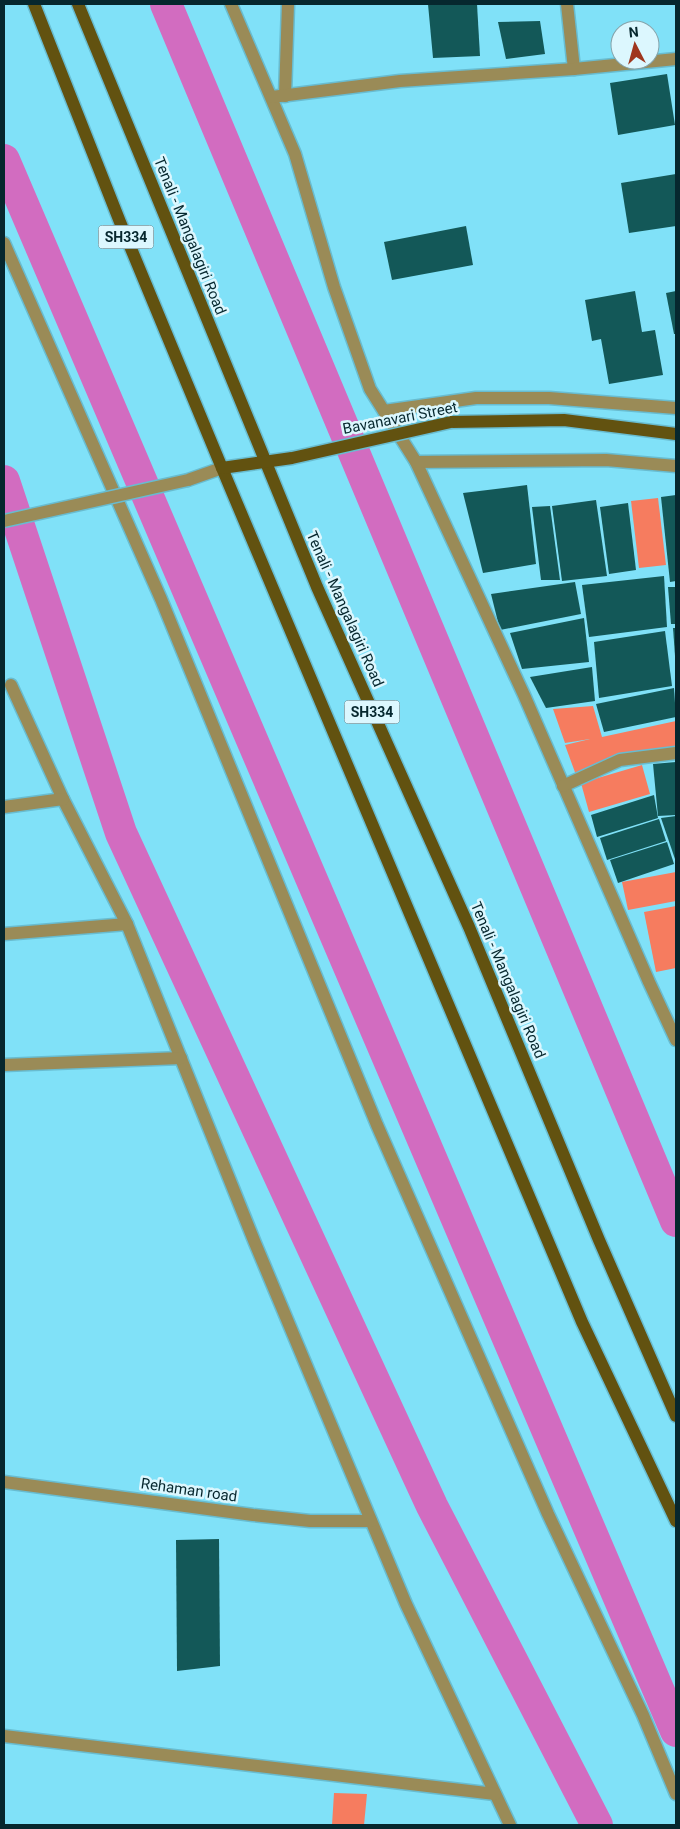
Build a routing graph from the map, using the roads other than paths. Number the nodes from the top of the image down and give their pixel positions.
1 (34, 4) edge
2 (78, 4) edge
3 (231, 4) edge
4 (288, 4) edge
5 (567, 4) edge
6 (676, 58) edge
7 (574, 69) junction
8 (285, 96) junction
9 (272, 98) junction
10 (4, 243) edge
11 (676, 408) edge
12 (384, 410) junction
13 (676, 434) edge
14 (416, 462) junction
15 (265, 464) junction
16 (676, 466) edge
17 (222, 468) junction
18 (4, 521) edge
19 (10, 685) dead end
20 (676, 753) edge
21 (563, 786) junction
22 (63, 800) junction
23 (4, 807) edge
24 (127, 924) junction
25 (4, 934) edge
26 (676, 1040) edge
27 (181, 1058) junction
28 (4, 1065) edge
29 (676, 1416) edge
30 (4, 1482) edge
31 (371, 1521) junction
32 (676, 1521) edge
33 (4, 1736) edge
34 (495, 1794) junction
35 (676, 1794) edge
36 (510, 1825) edge

1 - 17 main road, SH334
2 - 15 main road, Tenali - Mangalagiri Road / SH334
3 - 9 street
4 - 8 street
5 - 7 street
6 - 7 street
7 - 8 street
8 - 9 street
9 - 12 street
10 - 35 street
11 - 12 street
12 - 14 street
13 - 15 main road, Bavanavari Street, bridge
14 - 16 street
14 - 21 street
15 - 17 main road, Bavanavari Street
15 - 29 main road, Tenali - Mangalagiri Road / SH334
17 - 18 street, bridge
17 - 32 main road, SH334
19 - 22 street
20 - 21 street
21 - 26 street
22 - 23 street
22 - 24 street
24 - 25 street
24 - 27 street
27 - 28 street
27 - 31 street
30 - 31 street, Rehaman road
31 - 34 street
33 - 34 street
34 - 36 street

